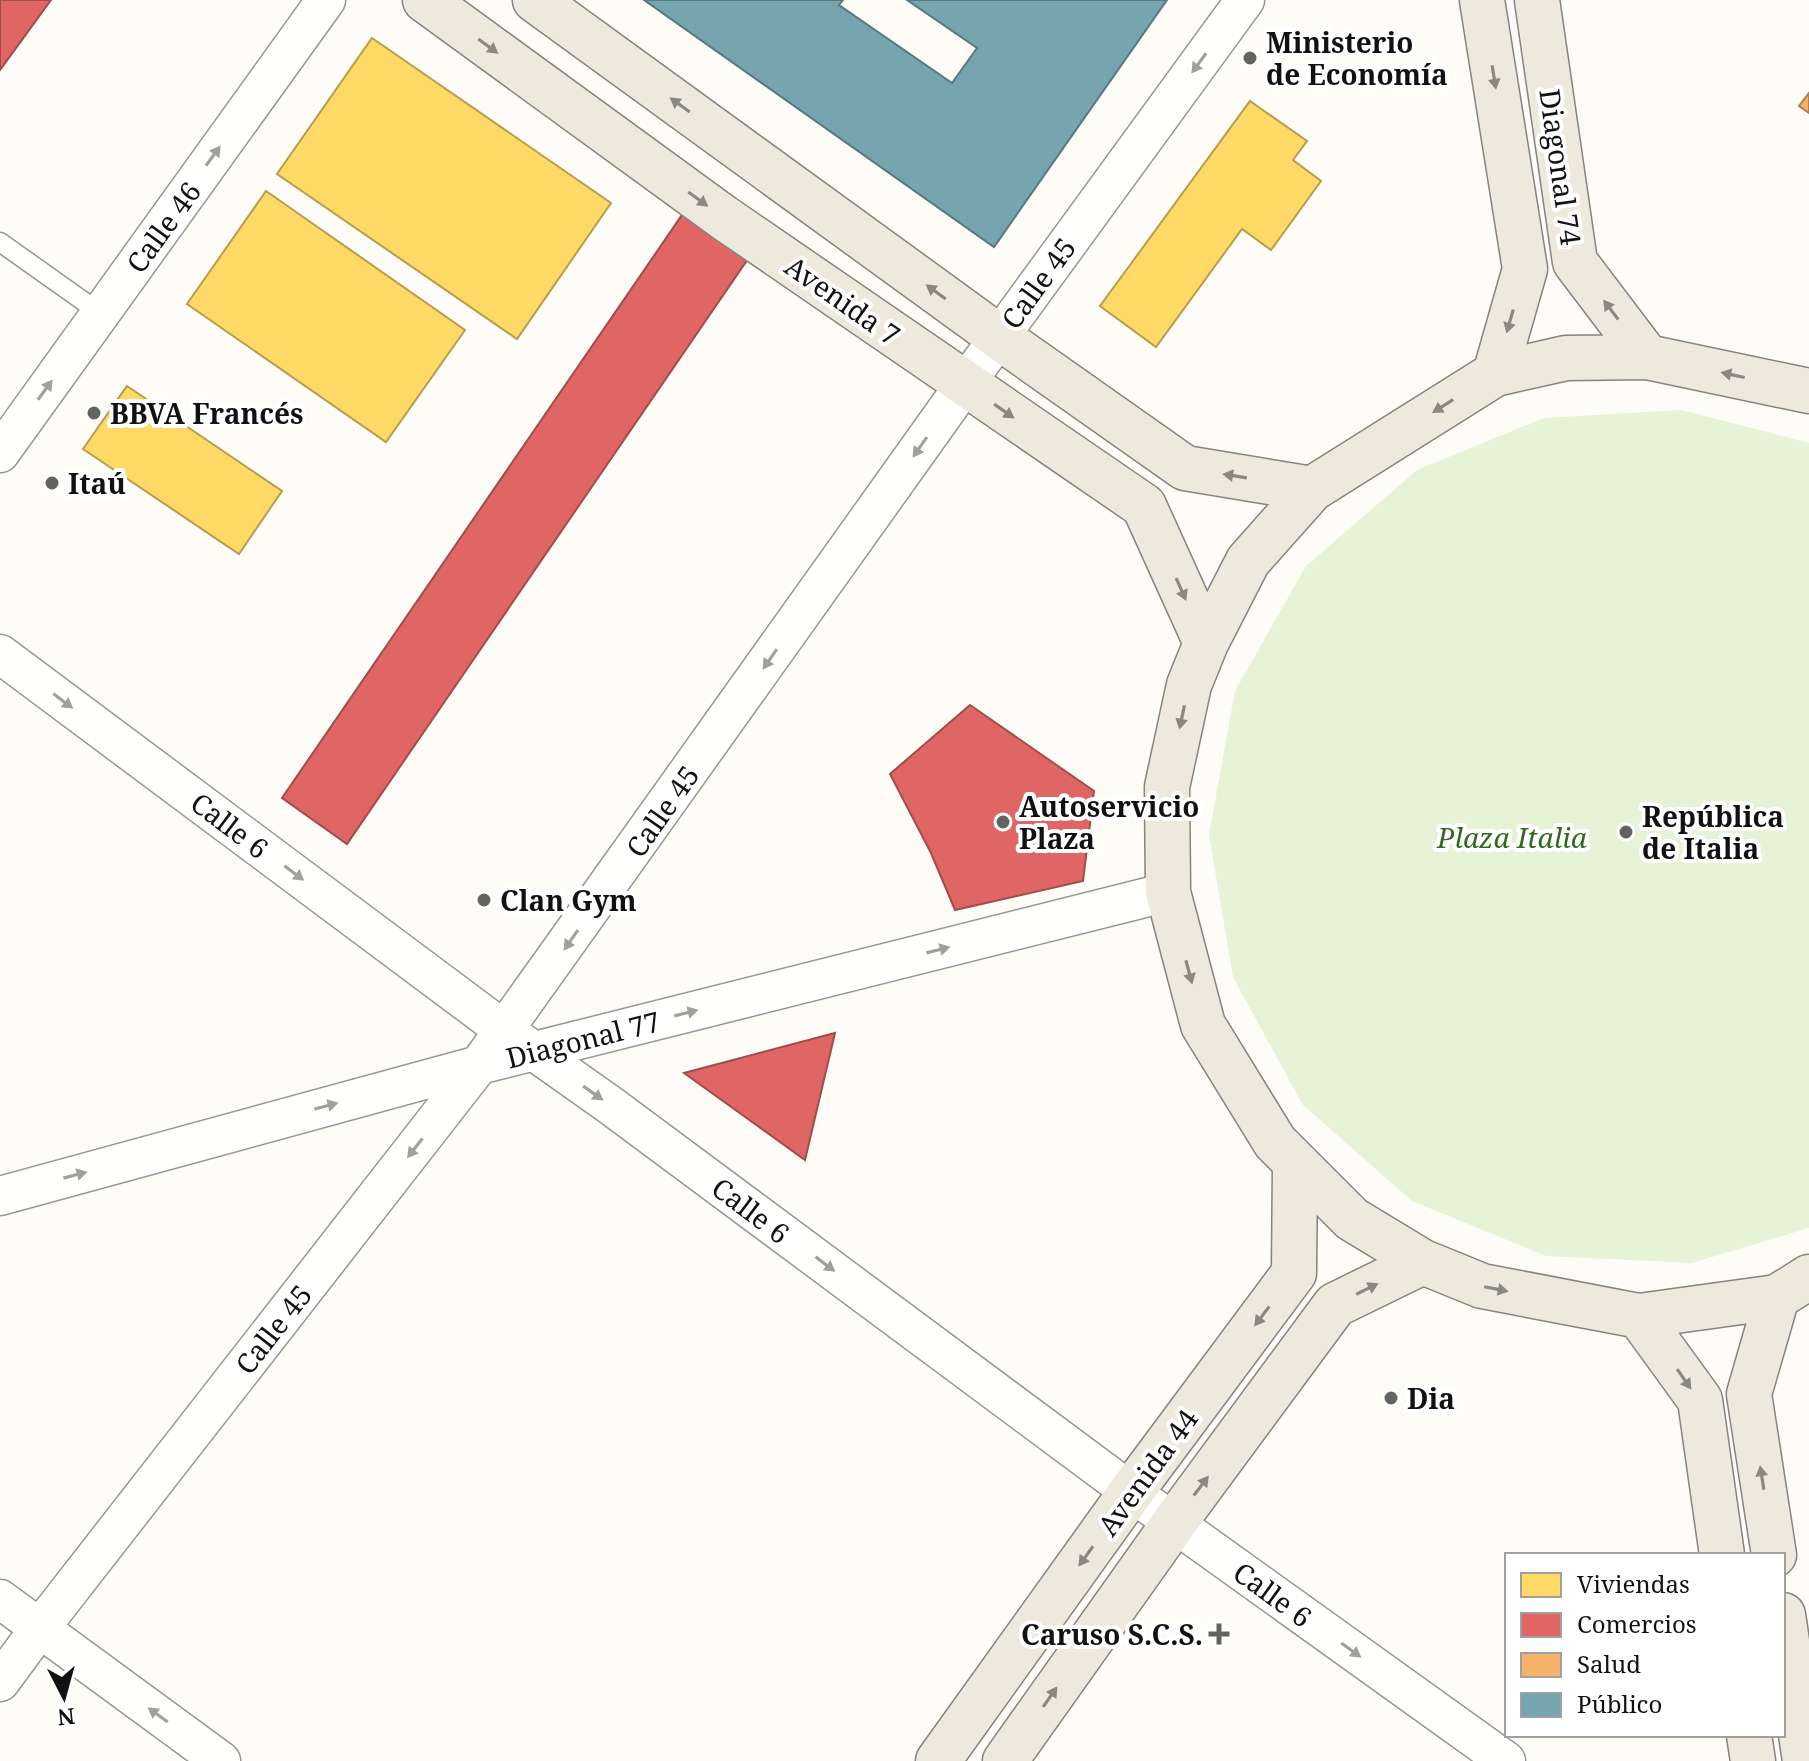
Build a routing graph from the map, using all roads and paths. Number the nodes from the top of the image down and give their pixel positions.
1 (326, 0) edge
2 (425, 0) edge
3 (535, 0) edge
4 (1245, 0) edge
5 (1482, 0) edge
6 (1537, 0) edge
7 (0, 242) edge
8 (100, 313) junction
9 (999, 337) junction
10 (1647, 357) junction
11 (1495, 374) junction
12 (965, 384) junction
13 (1809, 391) edge
14 (0, 453) edge
15 (1312, 489) junction
16 (1206, 643) junction
17 (0, 654) edge
18 (1168, 892) junction
19 (519, 1040) junction
20 (479, 1065) junction
21 (1295, 1164) junction
22 (0, 1196) edge
23 (1423, 1262) junction
24 (1793, 1287) edge
25 (1639, 1316) junction
26 (1131, 1492) junction
27 (1174, 1523) junction
28 (1722, 1553) edge
29 (1774, 1553) edge
30 (0, 1599) edge
31 (40, 1628) junction
32 (1785, 1628) edge
33 (0, 1682) edge
34 (1749, 1737) edge
35 (221, 1761) edge
36 (938, 1761) edge
37 (1005, 1761) edge
38 (1506, 1761) edge
39 (1753, 1761) edge
40 (1805, 1761) edge

8 -> 1 street, Calle 46
2 -> 12 main road, Avenida 7
9 -> 3 main road
4 -> 9 street, Calle 45
5 -> 11 main road, Diagonal 74
10 -> 6 main road, Diagonal 74
7 - 8 lane
14 -> 8 street, Calle 46
9 - 12 street, Calle 45
15 -> 9 main road
10 - 11 main road
13 -> 10 main road
11 -> 15 main road
12 -> 16 main road, Avenida 7
12 -> 19 street, Calle 45
15 - 16 main road
16 -> 18 main road
17 -> 19 street, Calle 6
19 -> 18 street, Diagonal 77
18 -> 21 main road
19 - 20 street, Diagonal 77
19 -> 26 street, Calle 6
22 -> 20 street, Diagonal 77
20 -> 31 street, Calle 45
21 - 23 main road
21 -> 26 main road, Avenida 44
23 -> 25 main road
27 -> 23 main road, Avenida 44
24 - 25 main road
29 -> 24 main road
25 -> 28 main road
26 - 27 street, Calle 6
26 -> 36 main road, Avenida 44
37 -> 27 main road, Avenida 44
27 -> 38 street, Calle 6
30 - 31 street
31 - 33 street, Calle 45
35 -> 31 street
32 - 40 main road
34 - 39 main road

